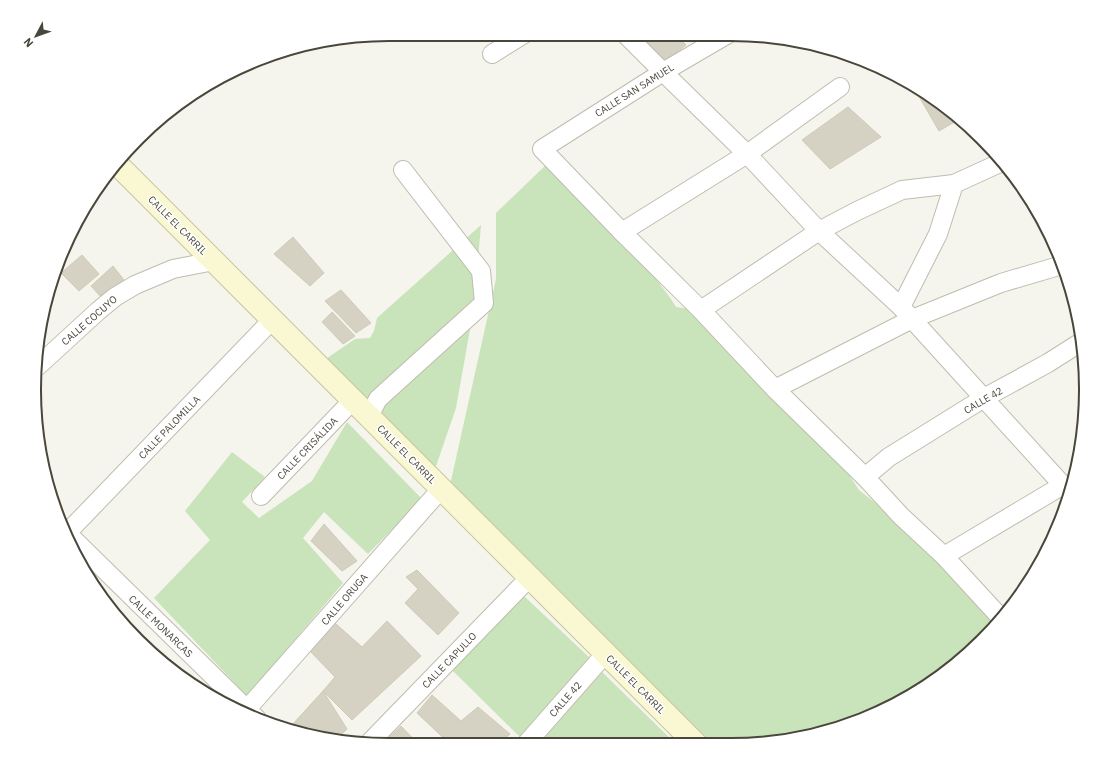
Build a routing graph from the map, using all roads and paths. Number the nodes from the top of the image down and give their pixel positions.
1 (513, 41) edge
2 (632, 41) edge
3 (716, 41) edge
4 (492, 54) dead end
5 (663, 72) junction
6 (840, 87) dead end
7 (747, 154) junction
8 (997, 164) edge
9 (121, 168) edge
10 (403, 170) dead end
11 (954, 184) junction
12 (819, 231) junction
13 (622, 232) junction
14 (214, 261) junction
15 (1057, 267) edge
16 (701, 310) junction
17 (906, 313) junction
18 (272, 320) junction
19 (1076, 345) edge
20 (42, 362) edge
21 (775, 389) junction
22 (984, 398) junction
23 (353, 400) junction
24 (368, 416) junction
25 (865, 477) junction
26 (1065, 488) edge
27 (441, 489) junction
28 (1064, 490) edge
29 (261, 496) dead end
30 (70, 528) edge
31 (77, 543) edge
32 (944, 556) junction
33 (530, 577) junction
34 (997, 614) edge
35 (606, 653) junction
36 (243, 706) edge
37 (255, 711) edge
38 (375, 737) edge
39 (531, 738) edge
40 (688, 738) edge

1 - 4 street
2 - 5 street
3 - 5 street, CALLE SAN SAMUEL
5 - 7 street
5 - 13 street, CALLE SAN SAMUEL
6 - 7 street
7 - 12 street
7 - 13 street
8 - 11 street
9 - 14 main road, CALLE EL CARRIL
10 - 24 street
11 - 12 street
11 - 17 street
12 - 16 street
12 - 17 street
13 - 16 street
14 - 18 main road, CALLE EL CARRIL
14 - 20 street, CALLE COCUYO
15 - 17 street
16 - 21 street
17 - 21 street
17 - 22 street
18 - 23 main road, CALLE EL CARRIL
18 - 30 street, CALLE PALOMILLA
19 - 22 street, CALLE 42
21 - 25 street
22 - 25 street, CALLE 42
22 - 26 street
23 - 24 main road, CALLE EL CARRIL
23 - 29 street, CALLE CRISÁLIDA
24 - 27 main road, CALLE EL CARRIL
25 - 32 street
27 - 33 main road, CALLE EL CARRIL
27 - 37 street, CALLE ORUGA
28 - 32 street
31 - 36 street, CALLE MONARCAS
32 - 34 street
33 - 35 main road, CALLE EL CARRIL
33 - 38 street, CALLE CAPULLO
35 - 39 street, CALLE 42
35 - 40 main road, CALLE EL CARRIL

